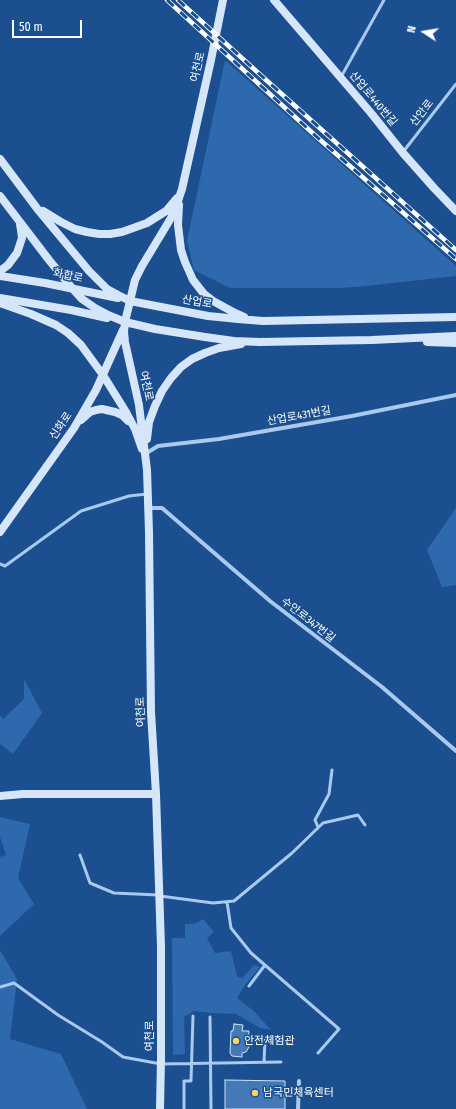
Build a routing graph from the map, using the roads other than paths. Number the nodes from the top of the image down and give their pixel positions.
1 (223, 0) edge
2 (274, 0) edge
3 (384, 0) edge
4 (340, 78) junction
5 (456, 84) edge
6 (403, 153) junction
7 (0, 158) edge
8 (182, 189) junction
9 (0, 196) edge
10 (31, 200) junction
11 (456, 211) edge
12 (20, 223) junction
13 (0, 271) edge
14 (0, 276) edge
15 (72, 288) junction
16 (0, 298) edge
17 (130, 301) junction
18 (0, 303) edge
19 (456, 317) edge
20 (263, 321) junction
21 (125, 322) junction
22 (456, 336) edge
23 (372, 340) junction
24 (260, 342) junction
25 (456, 343) edge
26 (103, 375) junction
27 (456, 395) edge
28 (74, 428) junction
29 (135, 429) junction
30 (145, 454) junction
31 (147, 470) junction
32 (148, 494) junction
33 (148, 508) junction
34 (0, 532) edge
35 (0, 564) edge
36 (456, 751) edge
37 (332, 770) dead end
38 (156, 794) junction
39 (0, 796) edge
40 (365, 825) dead end
41 (318, 827) junction
42 (80, 855) dead end
43 (160, 896) junction
44 (227, 902) junction
45 (265, 965) junction
46 (0, 986) edge
47 (249, 986) dead end
48 (192, 1016) dead end
49 (210, 1017) dead end
50 (266, 1039) dead end
51 (318, 1053) dead end
52 (264, 1062) junction
53 (281, 1062) dead end
54 (211, 1063) junction
55 (161, 1064) junction
56 (192, 1064) junction
57 (298, 1081) dead end
58 (160, 1109) edge
59 (184, 1109) edge
60 (211, 1109) edge
61 (298, 1109) edge

1 - 8 main road, 여천로
2 - 4 main road, 산업로440번길
3 - 4 lane
4 - 6 main road, 산업로440번길
5 - 6 lane, 산안로
6 - 11 main road, 산업로440번길
7 - 10 main road, 산업로
8 - 10 main road
8 - 17 main road, 여천로
8 - 20 main road
9 - 12 main road
10 - 17 main road, 산업로
12 - 13 main road
12 - 15 main road
14 - 15 main road, 화합로
15 - 17 main road, 화합로
15 - 21 main road
16 - 21 main road
17 - 20 main road, 산업로
17 - 21 main road, 여천로
18 - 26 main road
19 - 20 main road, 산업로
21 - 24 main road
21 - 26 main road, 신화로
21 - 30 main road, 여천로
22 - 23 main road
23 - 24 main road
23 - 25 main road
24 - 30 main road
26 - 28 main road, 신화로
26 - 29 main road
27 - 30 street, 산업로431번길
28 - 29 main road
28 - 34 main road, 신화로
29 - 31 main road
30 - 31 main road, 여천로
31 - 32 main road, 여천로
32 - 33 main road, 여천로
32 - 35 lane
33 - 36 street, 수안로347번길
33 - 38 main road, 여천로
37 - 41 lane
38 - 39 main road
38 - 43 main road, 여천로
40 - 41 lane
41 - 44 lane
42 - 43 lane
43 - 44 lane
43 - 55 main road, 여천로
44 - 45 lane
45 - 47 lane
45 - 51 lane
46 - 55 lane
48 - 56 lane
49 - 54 lane
50 - 52 lane
52 - 53 lane
52 - 54 lane
54 - 56 lane
54 - 60 lane
55 - 56 lane
55 - 58 main road, 여천로
56 - 59 lane
57 - 61 street

